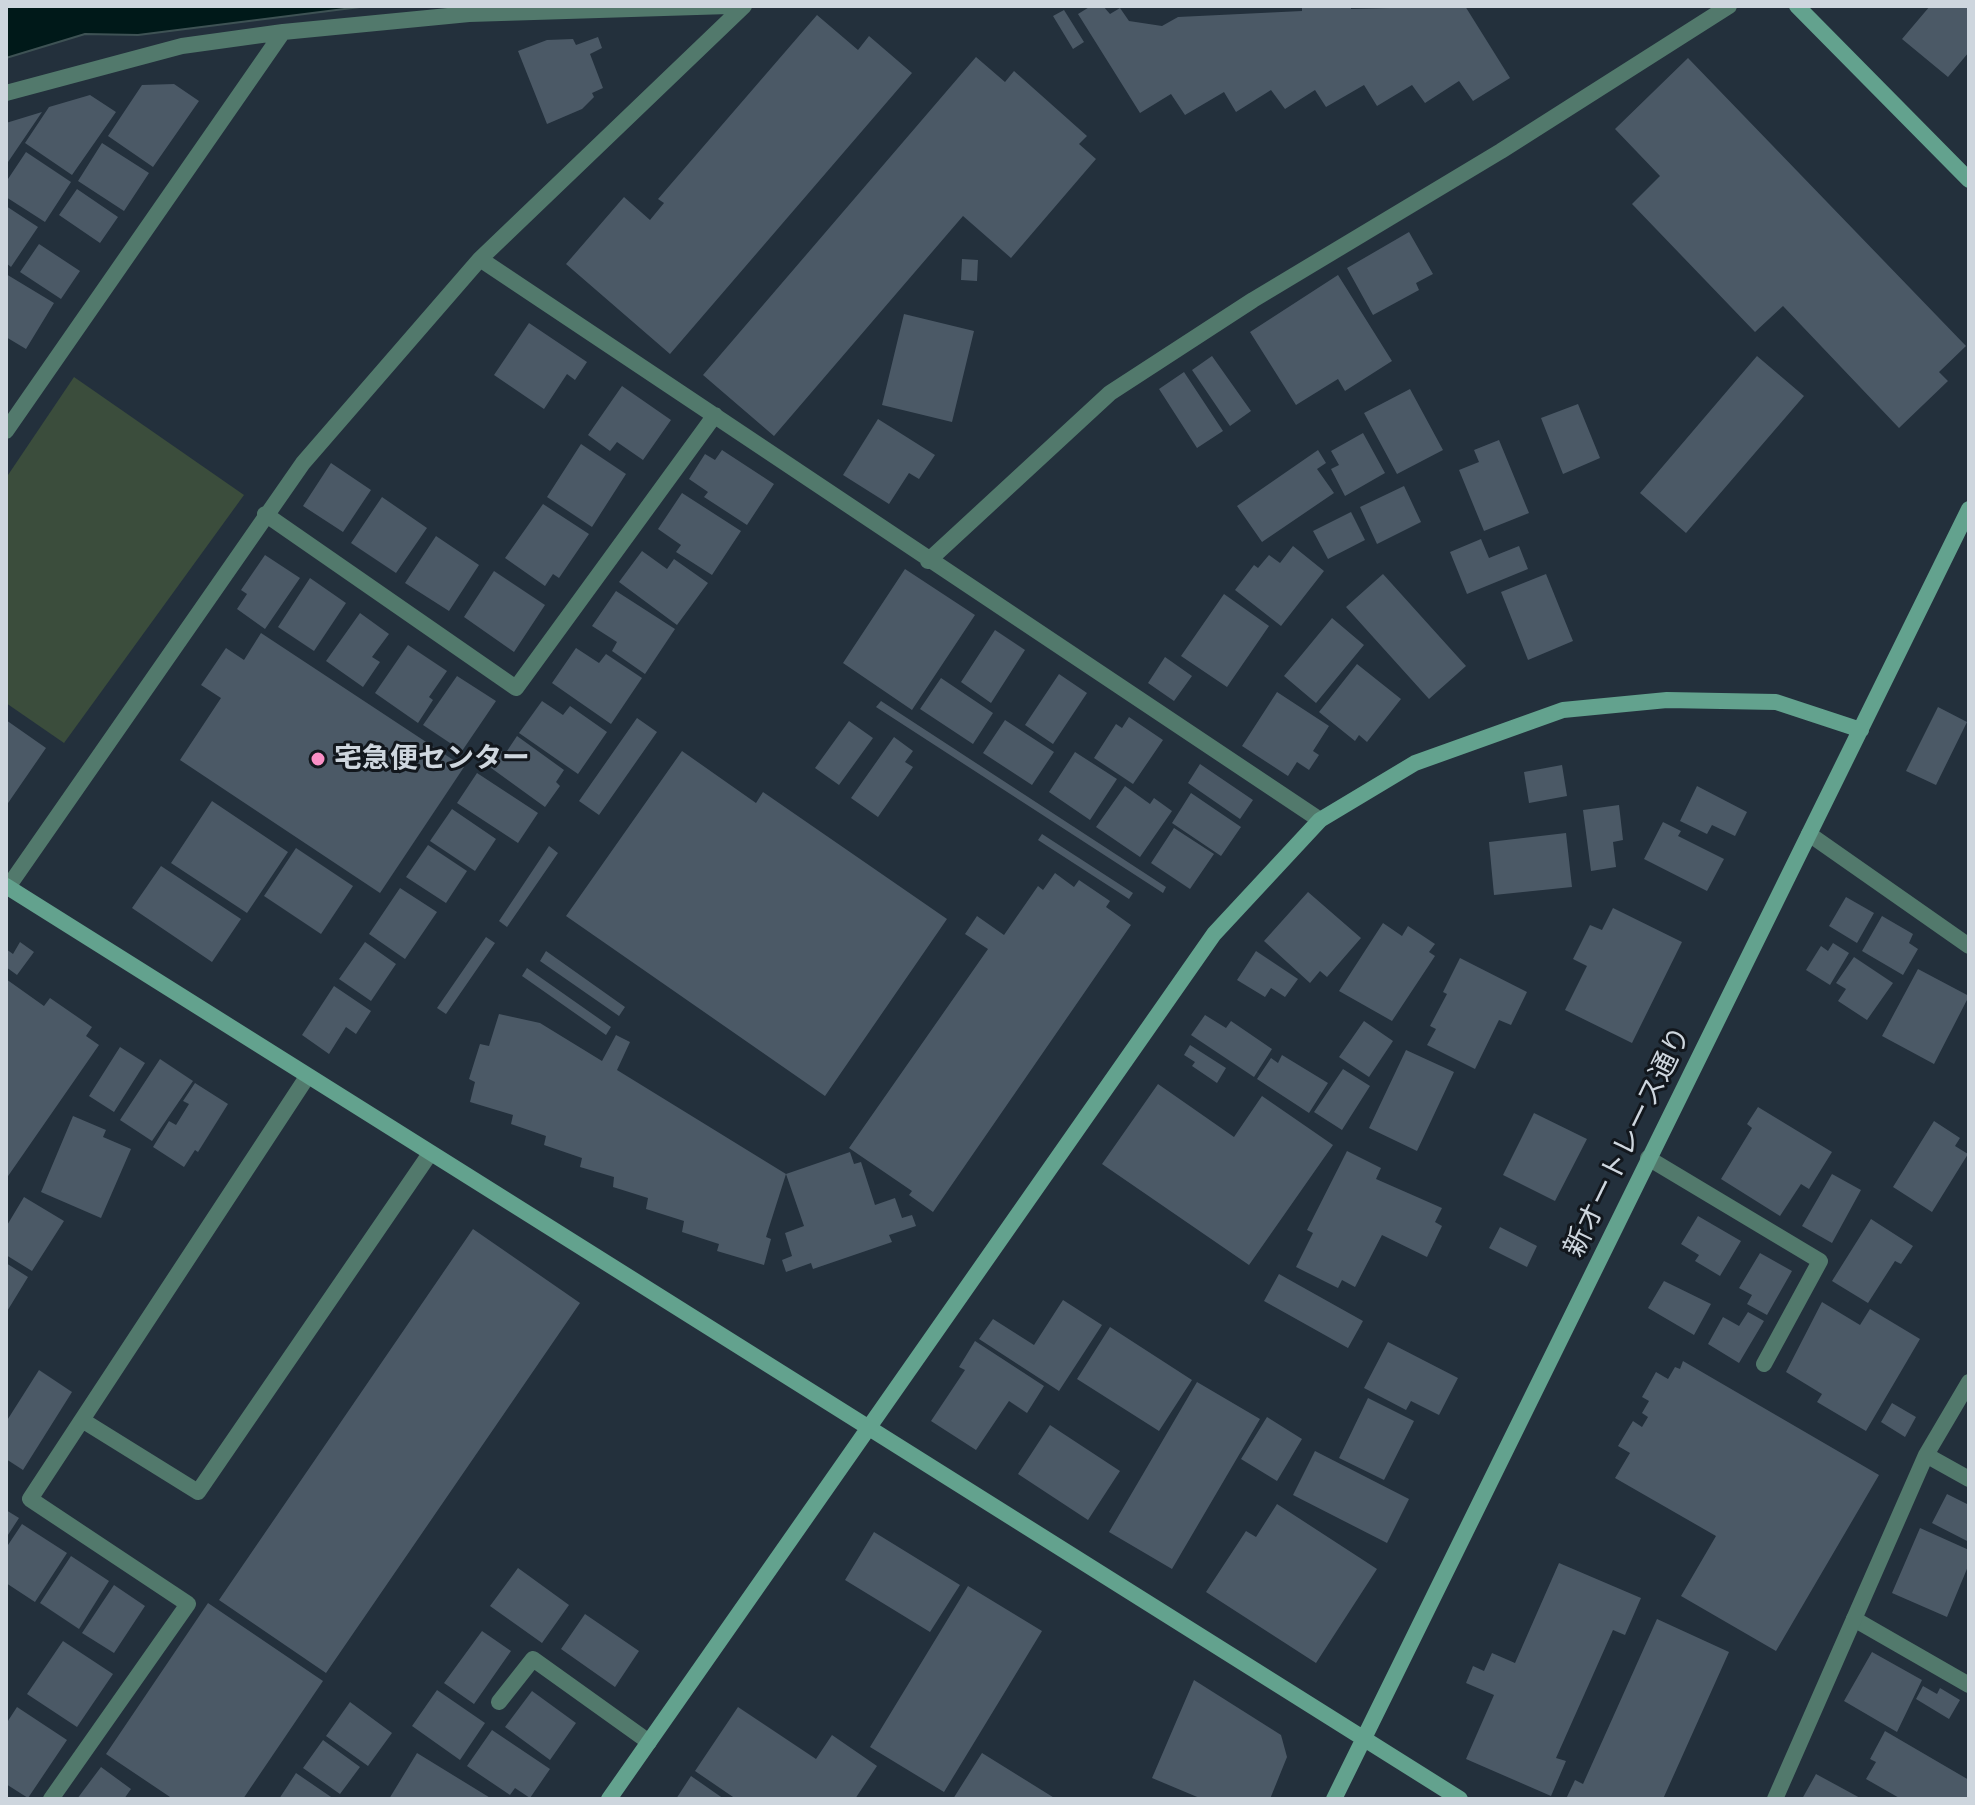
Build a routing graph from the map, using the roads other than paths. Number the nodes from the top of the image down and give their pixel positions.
1 (729, 6) edge
2 (744, 6) edge
3 (1729, 6) edge
4 (1797, 6) edge
5 (283, 32) junction
6 (6, 93) edge
7 (1969, 180) edge
8 (480, 259) junction
9 (715, 415) junction
10 (6, 430) edge
11 (1969, 509) edge
12 (265, 514) junction
13 (928, 561) junction
14 (1861, 730) junction
15 (1320, 820) junction
16 (1809, 834) junction
17 (7, 886) edge
18 (1969, 946) edge
19 (307, 1077) junction
20 (429, 1155) junction
21 (1648, 1158) junction
22 (1764, 1364) dead end
23 (1969, 1382) edge
24 (82, 1420) junction
25 (867, 1428) junction
26 (1926, 1455) junction
27 (1969, 1479) edge
28 (1854, 1619) junction
29 (1969, 1685) edge
30 (499, 1702) dead end
31 (1361, 1739) junction
32 (649, 1742) junction
33 (51, 1799) edge
34 (609, 1799) edge
35 (1334, 1799) edge
36 (1460, 1799) edge
37 (1775, 1799) edge

1 - 5 street
2 - 8 street
3 - 13 street
4 - 7 street
5 - 6 street
5 - 10 street
8 - 9 street
8 - 12 street
9 - 12 street
9 - 13 street
11 - 14 street, 新オートレース通り
12 - 17 street
13 - 15 street
14 - 15 street
14 - 16 street, 新オートレース通り
15 - 25 street
16 - 18 street
16 - 21 street, 新オートレース通り
17 - 19 street
19 - 20 street
19 - 24 street
20 - 24 street
20 - 25 street
21 - 22 street
21 - 31 street, 新オートレース通り
23 - 26 street
24 - 33 street
25 - 31 street
25 - 32 street
26 - 27 street
26 - 28 street
28 - 29 street
28 - 37 street
30 - 32 street
31 - 35 street, 新オートレース通り
31 - 36 street
32 - 34 street

